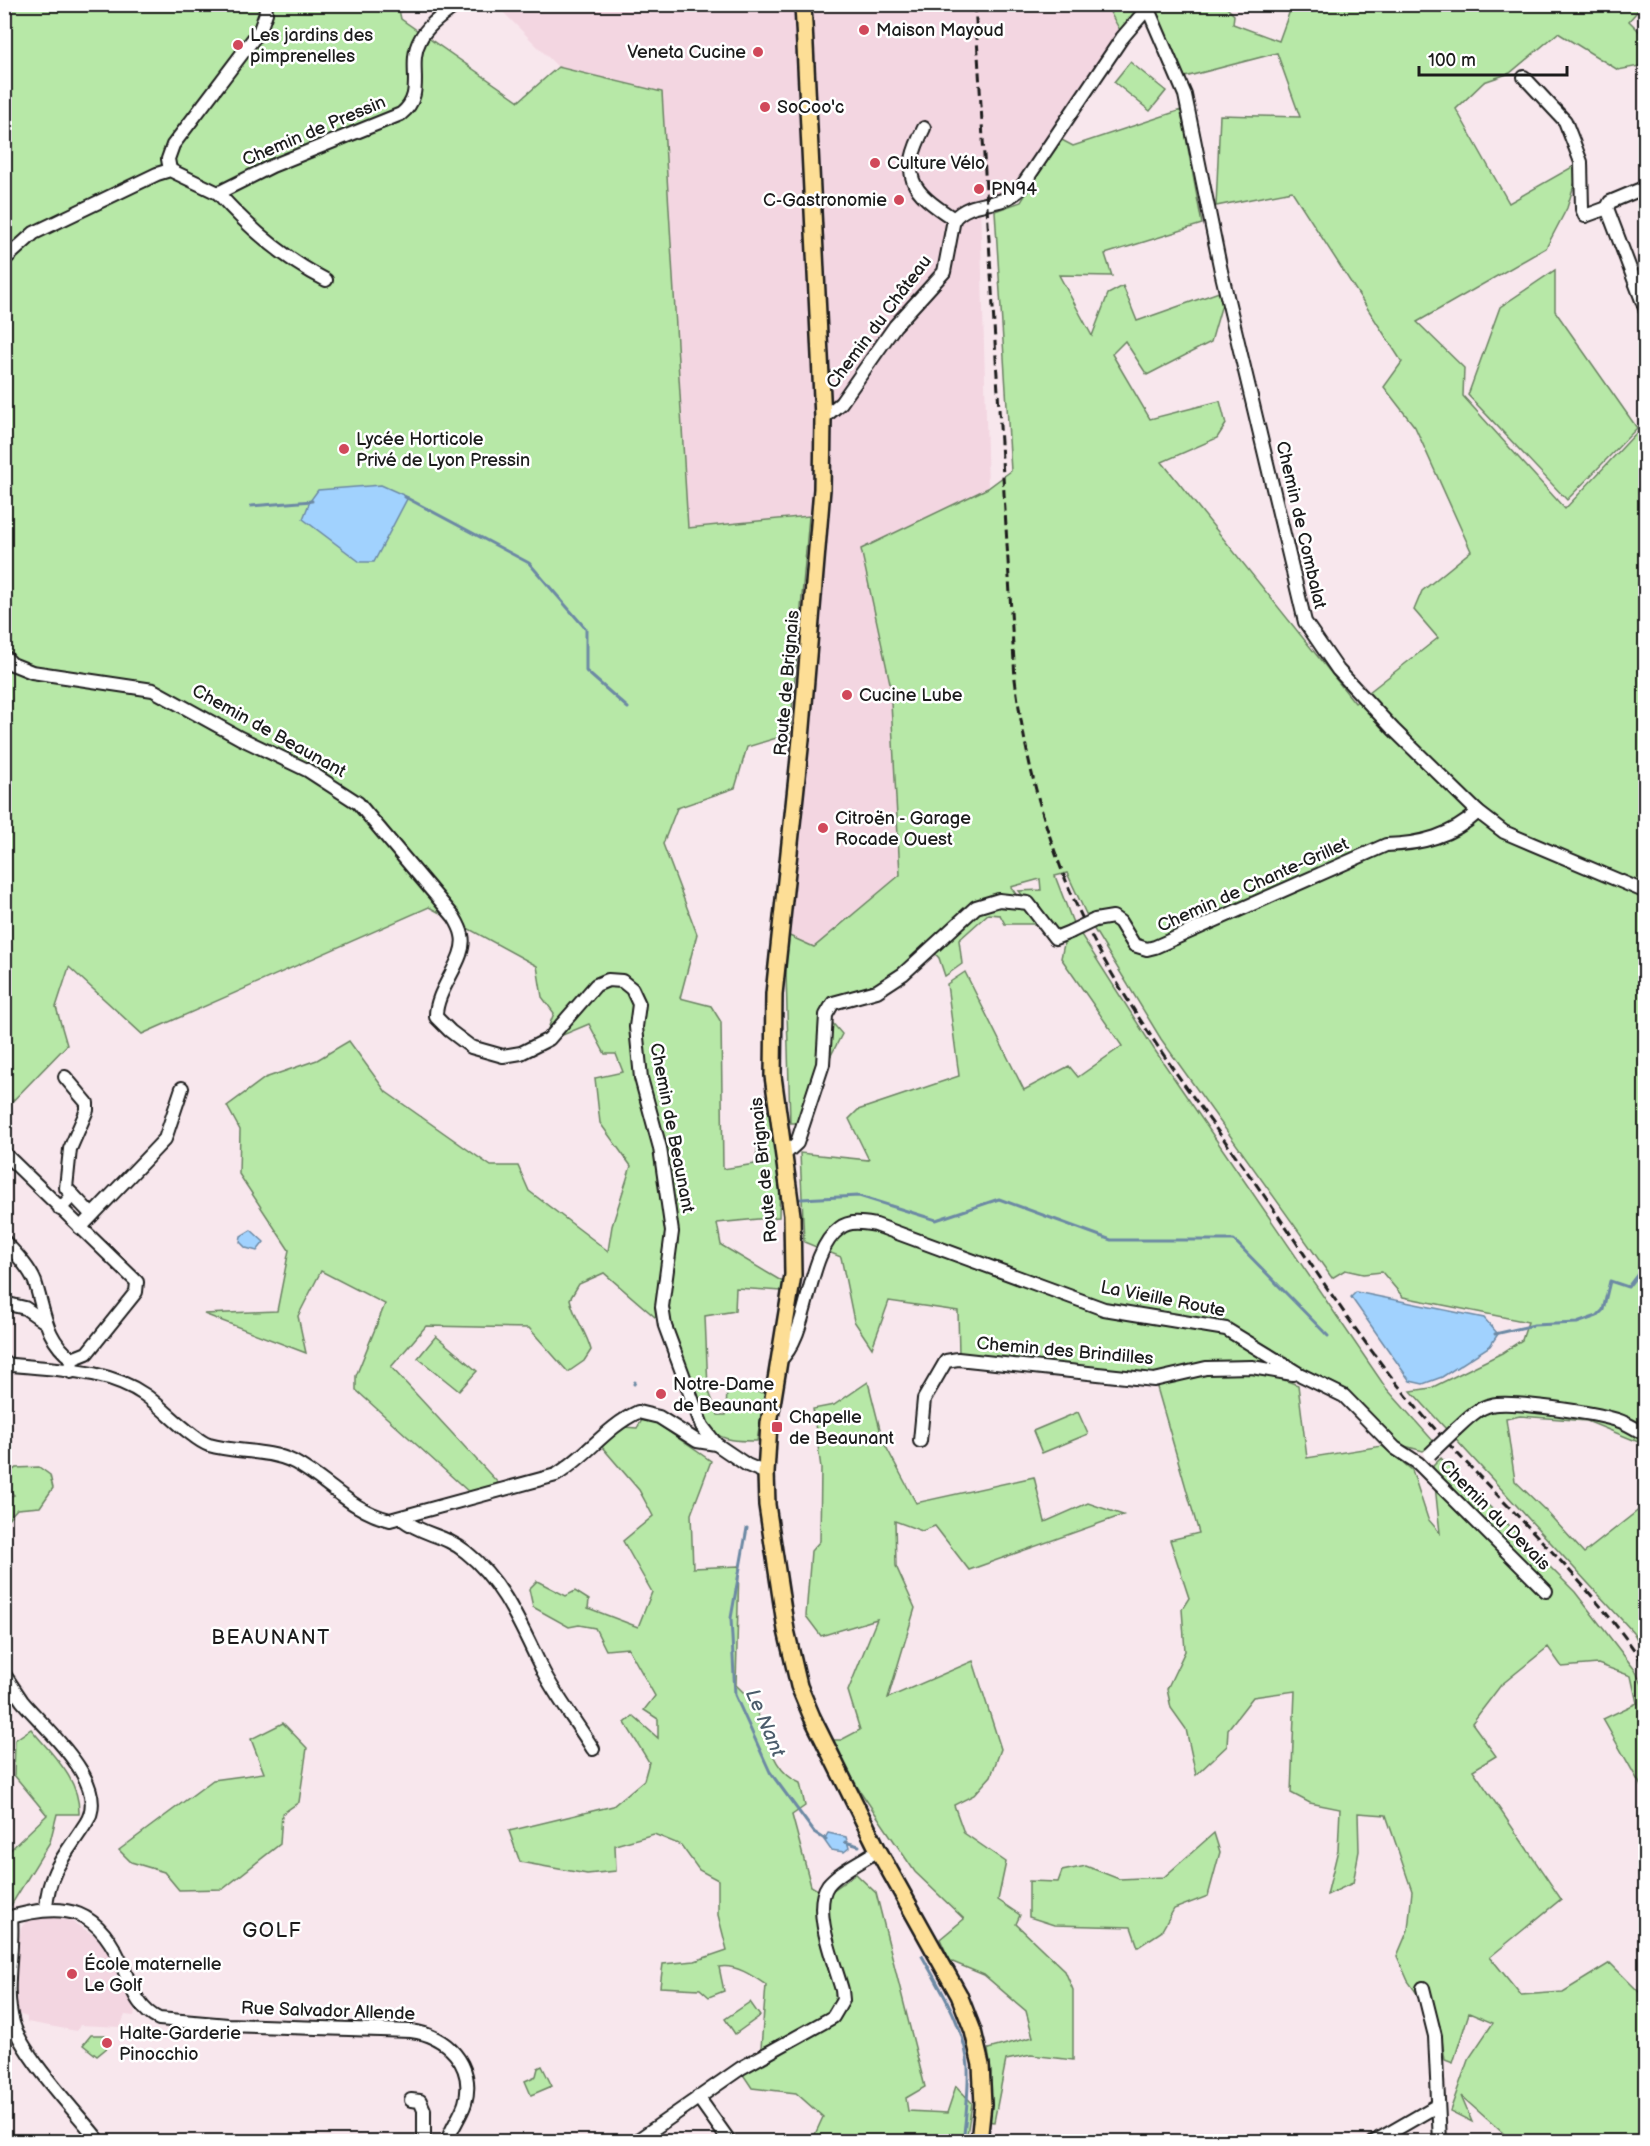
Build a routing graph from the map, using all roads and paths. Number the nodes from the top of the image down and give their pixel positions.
1 (265, 4) edge
2 (458, 4) edge
3 (803, 4) edge
4 (1150, 7) edge
5 (1524, 77) dead end
6 (924, 128) dead end
7 (170, 170) junction
8 (1646, 187) edge
9 (218, 193) junction
10 (1606, 208) junction
11 (954, 219) junction
12 (4, 260) edge
13 (326, 280) dead end
14 (1646, 311) edge
15 (823, 418) junction
16 (4, 656) edge
17 (1478, 812) junction
18 (1646, 892) edge
19 (65, 1077) dead end
20 (182, 1088) dead end
21 (5, 1154) edge
22 (785, 1154) junction
23 (73, 1195) junction
24 (60, 1209) junction
25 (92, 1215) junction
26 (80, 1228) junction
27 (4, 1241) edge
28 (4, 1303) edge
29 (45, 1322) junction
30 (72, 1359) junction
31 (779, 1361) junction
32 (4, 1364) edge
33 (71, 1372) junction
34 (1300, 1375) junction
35 (1646, 1435) edge
36 (920, 1442) dead end
37 (716, 1444) junction
38 (1418, 1464) junction
39 (765, 1473) junction
40 (402, 1519) junction
41 (1546, 1591) dead end
42 (4, 1674) edge
43 (593, 1749) dead end
44 (878, 1850) junction
45 (46, 1908) junction
46 (8, 1918) edge
47 (1423, 1988) dead end
48 (698, 2097) junction
49 (411, 2100) dead end
50 (1438, 2105) junction
51 (100, 2142) edge
52 (423, 2142) edge
53 (447, 2142) edge
54 (635, 2142) edge
55 (730, 2142) edge
56 (979, 2142) edge
57 (1374, 2142) edge
58 (1440, 2142) edge

1 - 7 street
2 - 9 street, Chemin de Pressin
3 - 15 main road, Route de Brignais
4 - 11 street
4 - 17 street, Chemin de Combalat
5 - 10 street
6 - 11 street
7 - 9 street
7 - 12 street
8 - 10 street
9 - 13 street
10 - 14 street
11 - 15 street, Chemin du Château
15 - 22 main road, Route de Brignais
16 - 37 street, Chemin de Beaunant
17 - 18 street, Chemin de Combalat
17 - 22 street, Chemin de Chante-Grillet, bridge
19 - 23 street
20 - 25 street
21 - 24 street
22 - 31 main road, Route de Brignais
23 - 24 street
23 - 25 street
24 - 26 street
25 - 26 street
26 - 30 street
27 - 29 street
28 - 29 street
29 - 30 street
30 - 33 street
31 - 34 street, La Vieille Route
31 - 39 main road, Route de Brignais
32 - 33 street
33 - 40 street
34 - 36 street, Chemin des Brindilles
34 - 38 street, La Vieille Route
35 - 38 street, bridge
37 - 39 street, Chemin de Beaunant
37 - 40 street
38 - 41 street, Chemin du Devais
39 - 44 main road, Route de Brignais
40 - 43 street
42 - 45 street
44 - 48 street
44 - 56 main road, Route de Brignais
45 - 46 street, Rue Salvador Allende
45 - 53 street, Rue Salvador Allende
46 - 51 street
47 - 50 street
48 - 54 street
48 - 55 street
49 - 52 street
50 - 57 street
50 - 58 street

